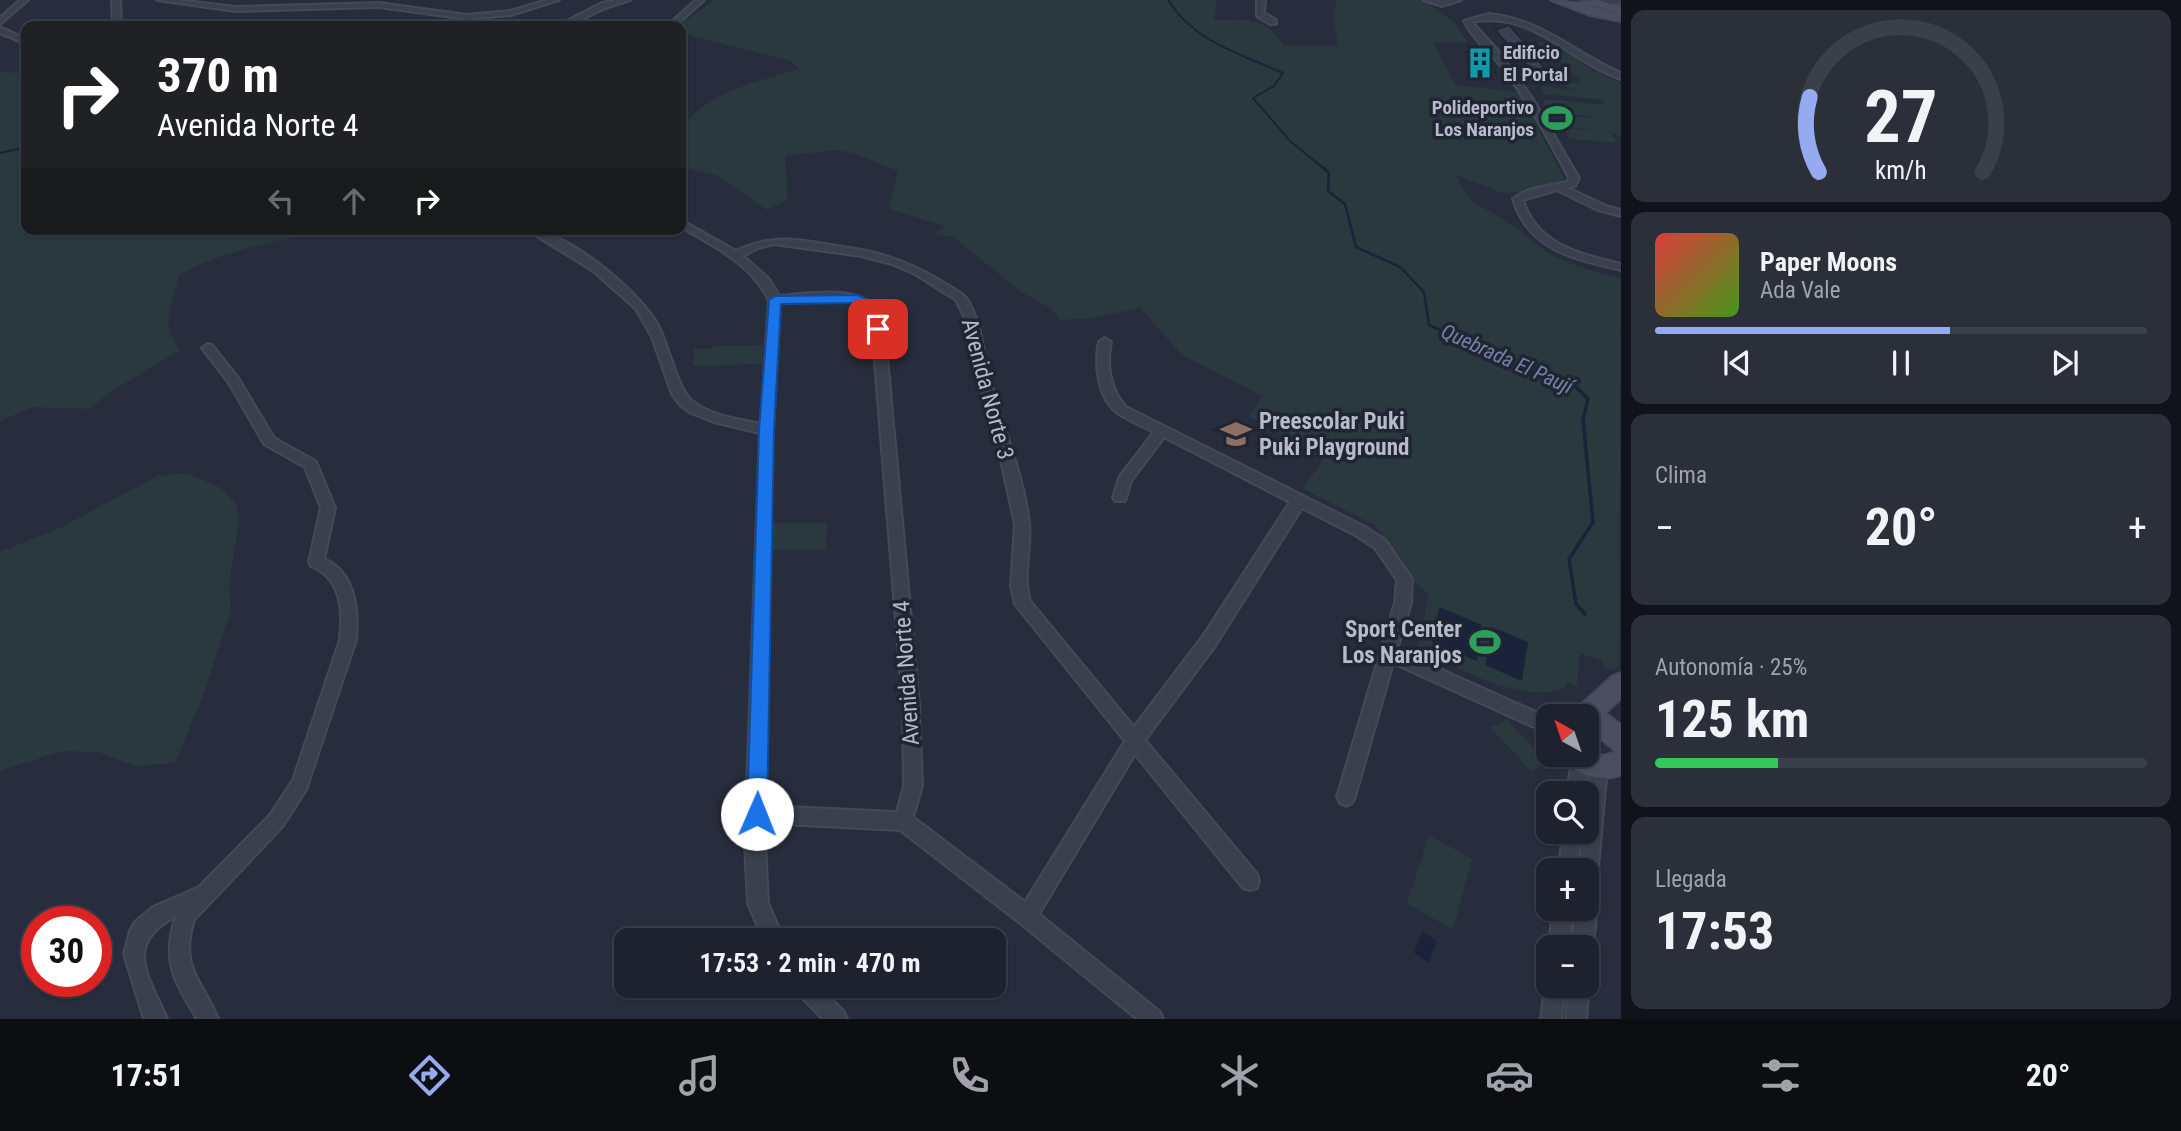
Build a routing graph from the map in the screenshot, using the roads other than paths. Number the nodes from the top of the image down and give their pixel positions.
1 (24, 0) edge
2 (116, 0) edge
3 (162, 0) edge
4 (555, 0) edge
5 (626, 0) edge
6 (700, 0) edge
7 (1261, 0) edge
8 (1428, 0) edge
9 (1457, 0) edge
10 (1556, 0) edge
11 (1589, 3) edge
12 (1619, 12) edge
13 (484, 16) junction
14 (117, 21) edge
15 (485, 21) edge
16 (571, 21) edge
17 (677, 21) edge
18 (0, 22) edge
19 (1273, 22) dead end
20 (0, 29) edge
21 (21, 40) edge
22 (1621, 76) edge
23 (1558, 187) junction
24 (1621, 213) edge
25 (686, 226) edge
26 (544, 235) edge
27 (736, 255) junction
28 (1621, 267) edge
29 (775, 300) junction
30 (1105, 342) dead end
31 (208, 348) dead end
32 (1163, 429) junction
33 (767, 430) junction
34 (1120, 497) dead end
35 (1299, 500) junction
36 (1388, 653) junction
37 (1621, 682) edge
38 (1598, 704) edge
39 (1536, 720) edge
40 (1600, 722) edge
41 (1619, 735) edge
42 (1133, 741) junction
43 (1593, 767) edge
44 (1346, 797) dead end
45 (757, 814) junction
46 (903, 821) junction
47 (1588, 858) edge
48 (1250, 881) dead end
49 (203, 894) junction
50 (1027, 916) junction
51 (769, 928) edge
52 (817, 998) edge
53 (1553, 998) edge
54 (1578, 998) edge
55 (157, 1019) edge
56 (208, 1019) edge
57 (837, 1019) edge
58 (1153, 1019) edge
59 (1551, 1019) edge
60 (1576, 1019) edge

1 - 18 street
2 - 14 street
3 - 13 street
4 - 13 street
5 - 16 street
6 - 17 street
7 - 19 street
8 - 9 street
10 - 11 main road
11 - 12 main road
11 - 12 main road
13 - 15 street
20 - 21 street
22 - 23 street
23 - 24 street
23 - 28 street
25 - 27 street
26 - 33 street
27 - 29 street
27 - 42 street, Avenida Norte 3
29 - 33 street
29 - 46 street, Avenida Norte 4
30 - 32 street
31 - 49 street
32 - 34 street
32 - 35 street
33 - 45 street
35 - 36 street
35 - 42 street
36 - 39 street
36 - 44 street
37 - 38 main road
40 - 41 main road
42 - 48 street, Avenida Norte 3
42 - 50 street
43 - 47 street
45 - 46 street
45 - 51 street
46 - 50 street
49 - 55 street
49 - 56 street
50 - 58 street
52 - 57 street
53 - 59 street
54 - 60 street

